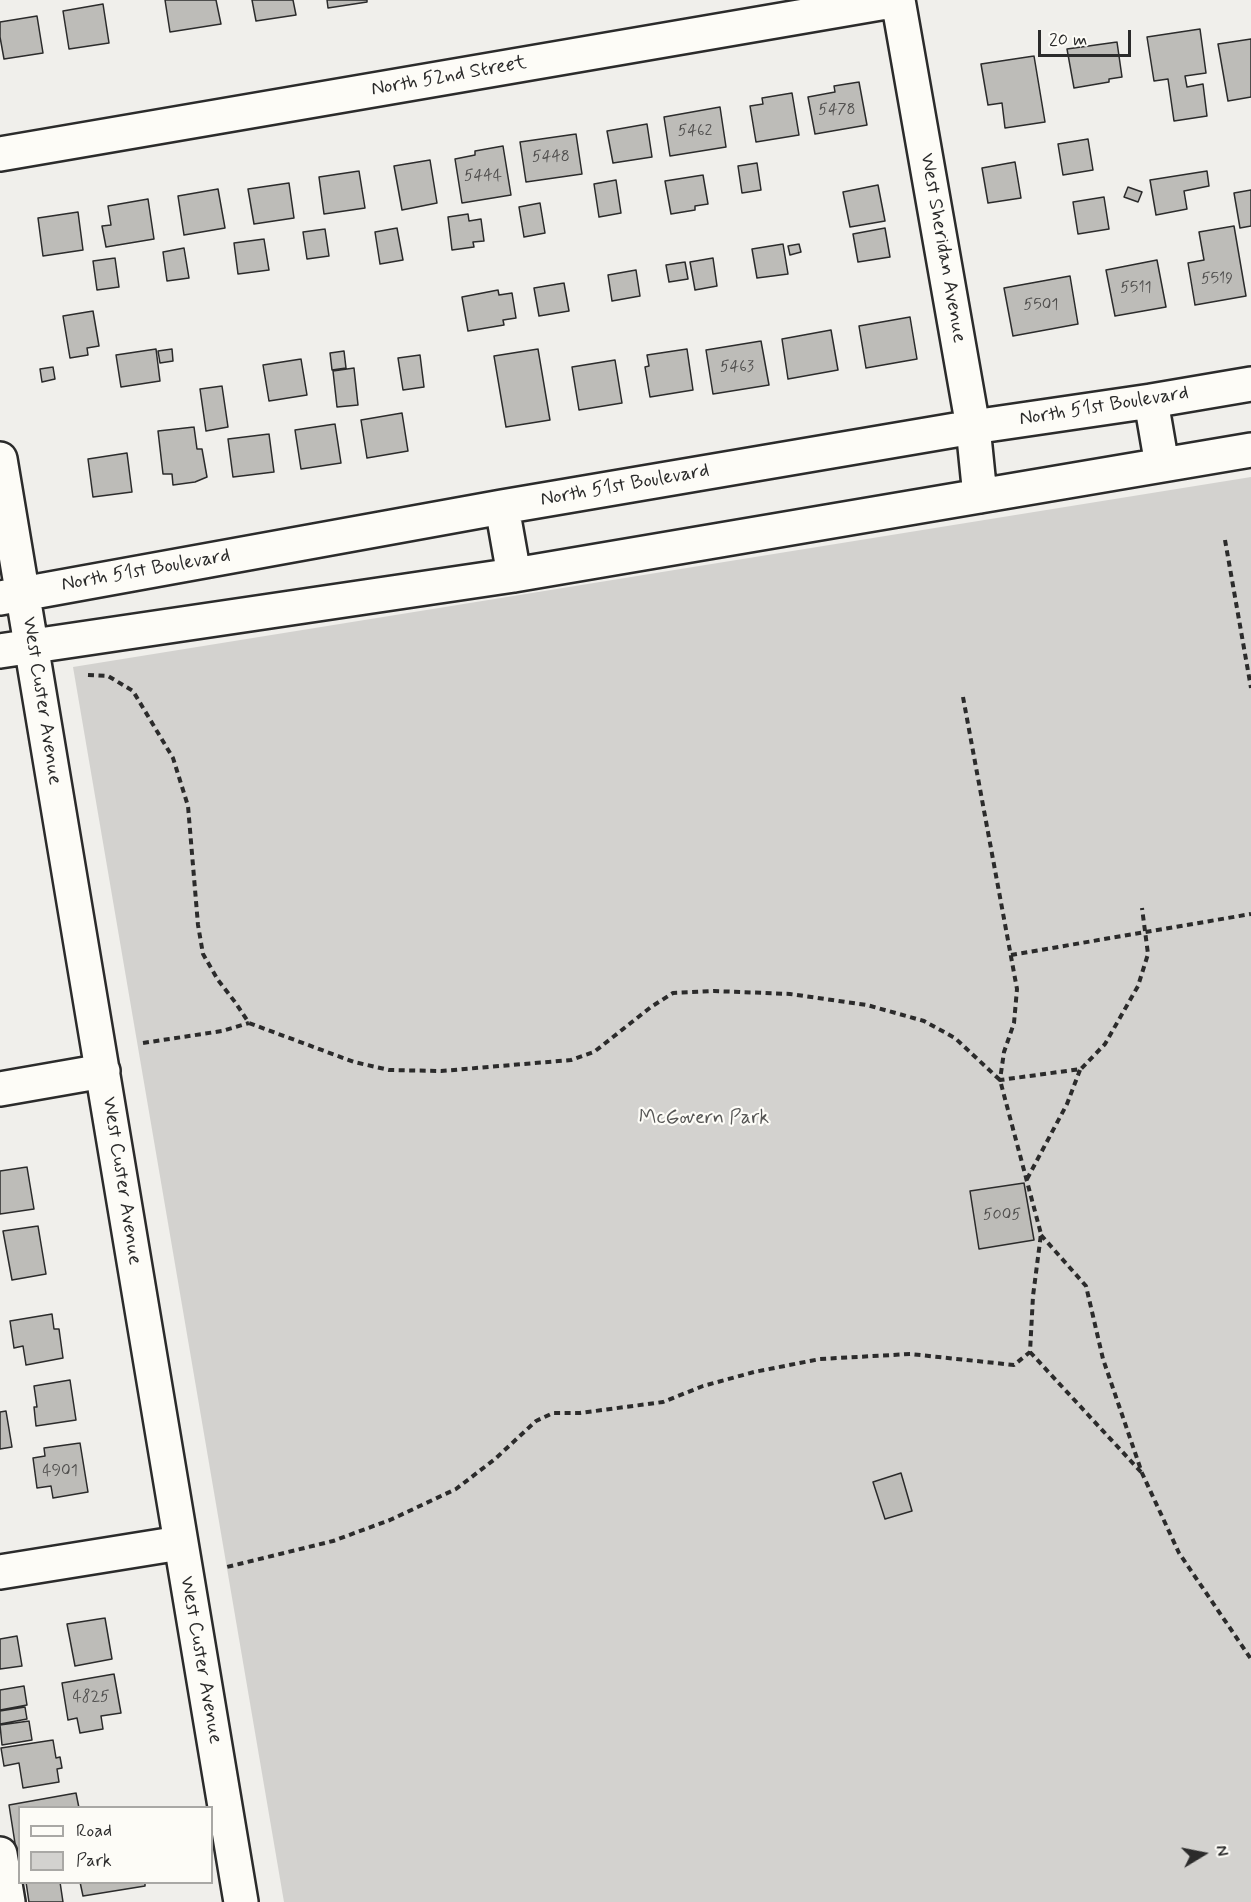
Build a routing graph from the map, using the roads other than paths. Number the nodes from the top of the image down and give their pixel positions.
1 (898, 0) edge
2 (0, 154) edge
3 (1251, 384) edge
4 (1151, 401) junction
5 (974, 427) junction
6 (1251, 450) edge
7 (0, 459) edge
8 (1162, 465) junction
9 (980, 496) junction
10 (502, 507) junction
11 (514, 575) junction
12 (12, 596) edge
13 (32, 646) junction
14 (0, 651) edge
15 (103, 1071) junction
16 (0, 1089) edge
17 (180, 1543) junction
18 (0, 1572) edge
19 (0, 1854) edge
20 (8, 1902) edge
21 (241, 1902) edge

1 - 2 street, North 52nd Street
1 - 5 street, West Sheridan Avenue
3 - 4 street, North 51st Boulevard
4 - 5 street, North 51st Boulevard
4 - 8 street
5 - 9 street, West Sheridan Avenue
5 - 10 street, North 51st Boulevard
6 - 8 street
7 - 12 street, West Custer Avenue
8 - 9 street
9 - 11 street
10 - 11 street
10 - 12 street, North 51st Boulevard
11 - 13 street
12 - 13 street, West Custer Avenue
13 - 14 street
13 - 15 street, West Custer Avenue
15 - 16 street
15 - 17 street, West Custer Avenue
17 - 18 street
17 - 21 street, West Custer Avenue
19 - 20 street

